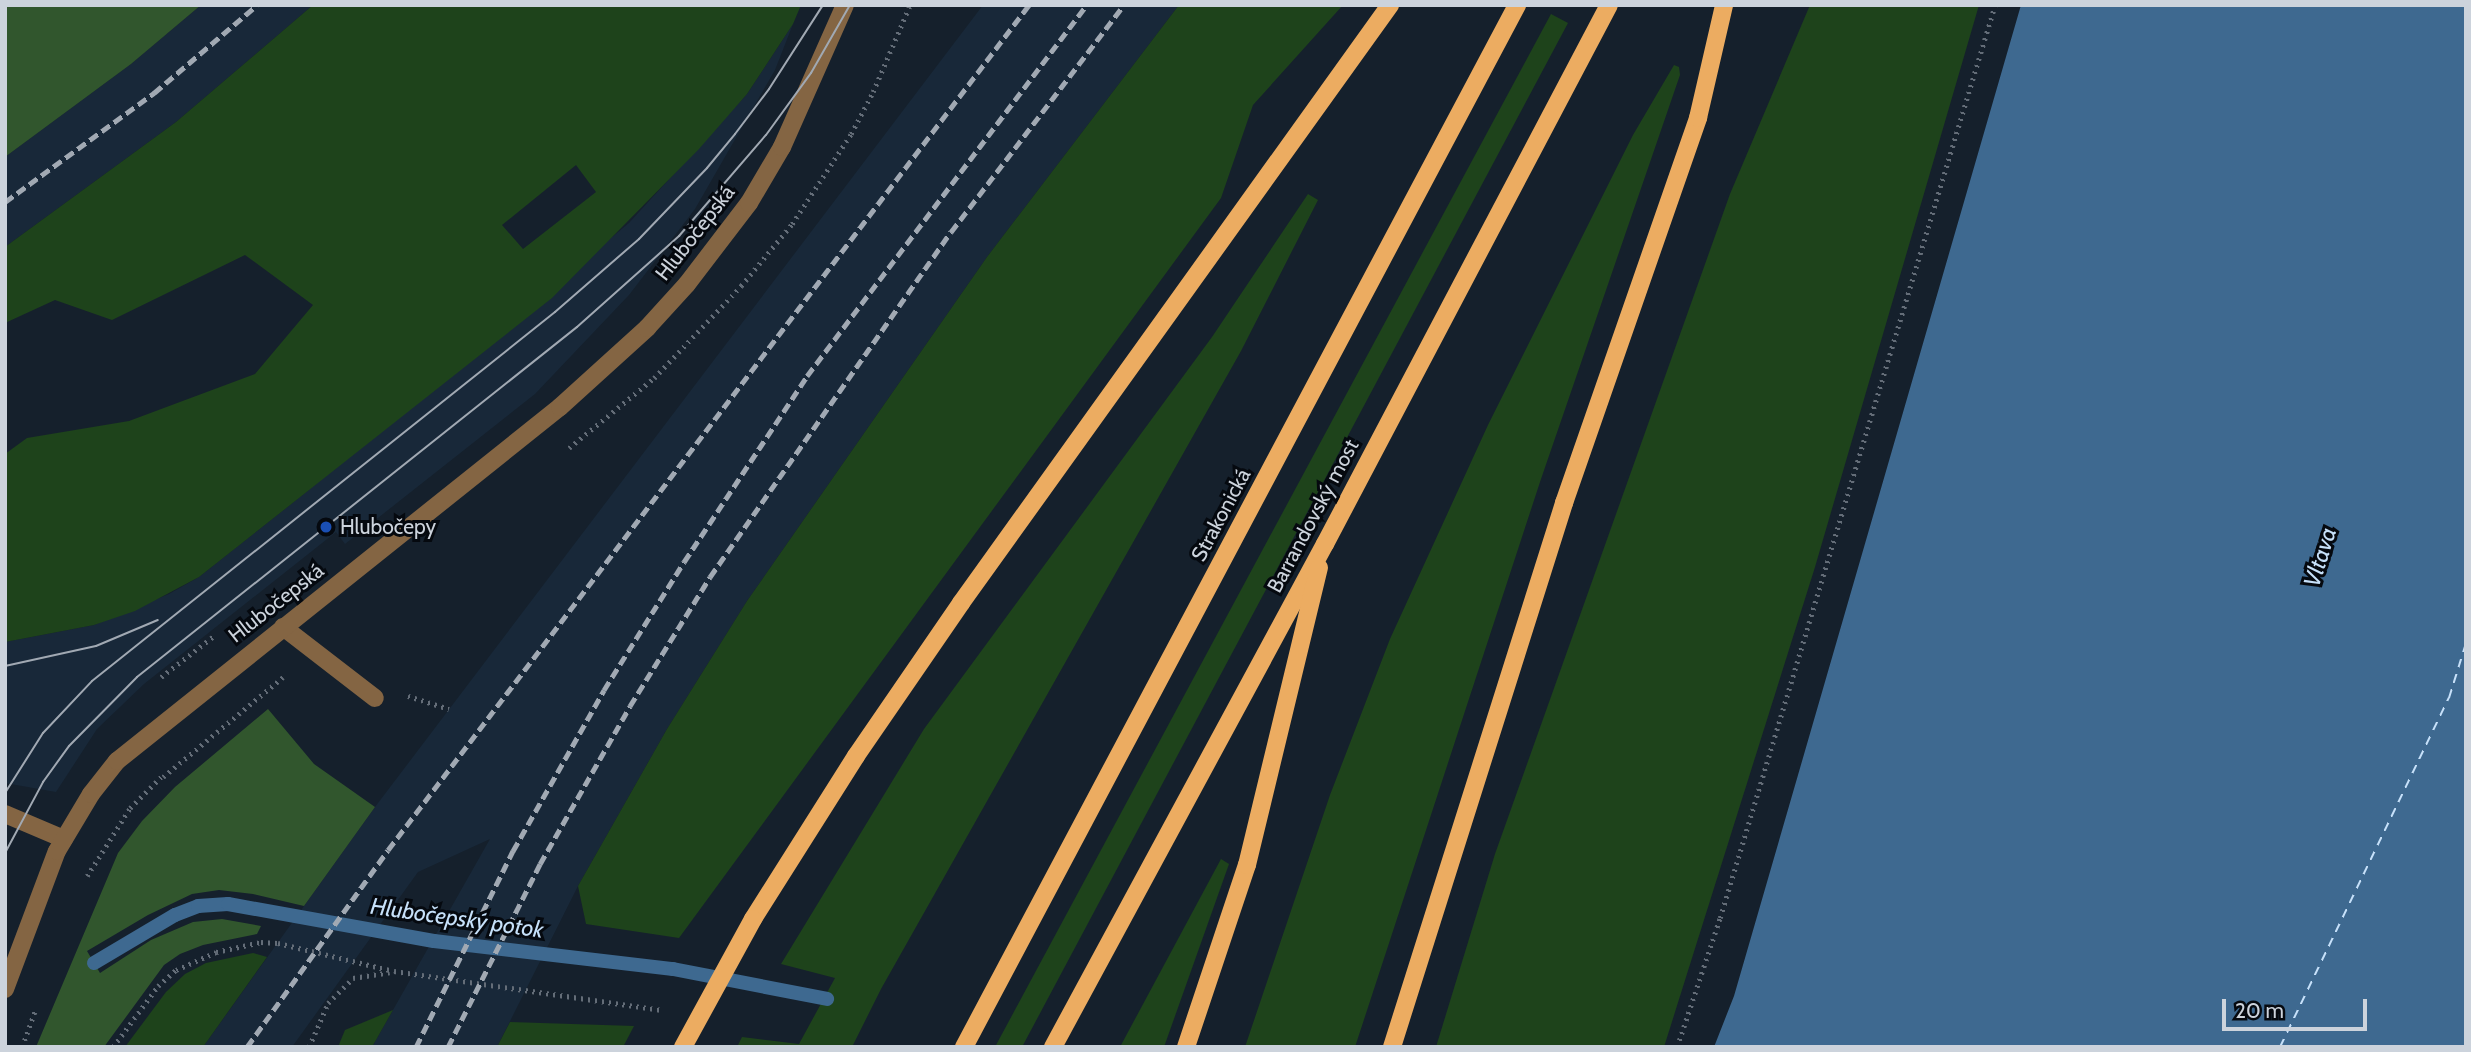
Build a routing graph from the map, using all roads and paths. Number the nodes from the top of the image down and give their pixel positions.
1 (845, 5) edge
2 (1390, 5) edge
3 (1517, 5) edge
4 (1609, 5) edge
5 (1724, 5) edge
6 (1995, 5) edge
7 (1325, 544) junction
8 (283, 627) junction
9 (375, 698) joint
10 (449, 709) dead end
11 (135, 746) junction
12 (5, 814) edge
13 (64, 839) junction
14 (83, 885) dead end
15 (394, 971) junction
16 (5, 989) edge
17 (37, 1007) dead end
18 (660, 1010) dead end
19 (22, 1047) edge
20 (113, 1047) edge
21 (309, 1047) edge
22 (683, 1047) edge
23 (964, 1047) edge
24 (1053, 1047) edge
25 (1186, 1047) edge
26 (1392, 1047) edge
27 (1677, 1047) edge

1 - 8 street, Hlubočepská
2 - 22 main road, bridge
3 - 23 main road, Strakonická
4 - 7 main road, Barrandovský most
5 - 26 main road
6 - 27 path
7 - 24 main road, Barrandovský most
7 - 25 main road
8 - 9 street
8 - 11 street, Hlubočepská
9 - 10 path
11 - 13 street, Hlubočepská
11 - 14 path
12 - 13 street
13 - 16 street, Hlubočepská
15 - 18 path
15 - 20 path
15 - 21 path
17 - 19 path

